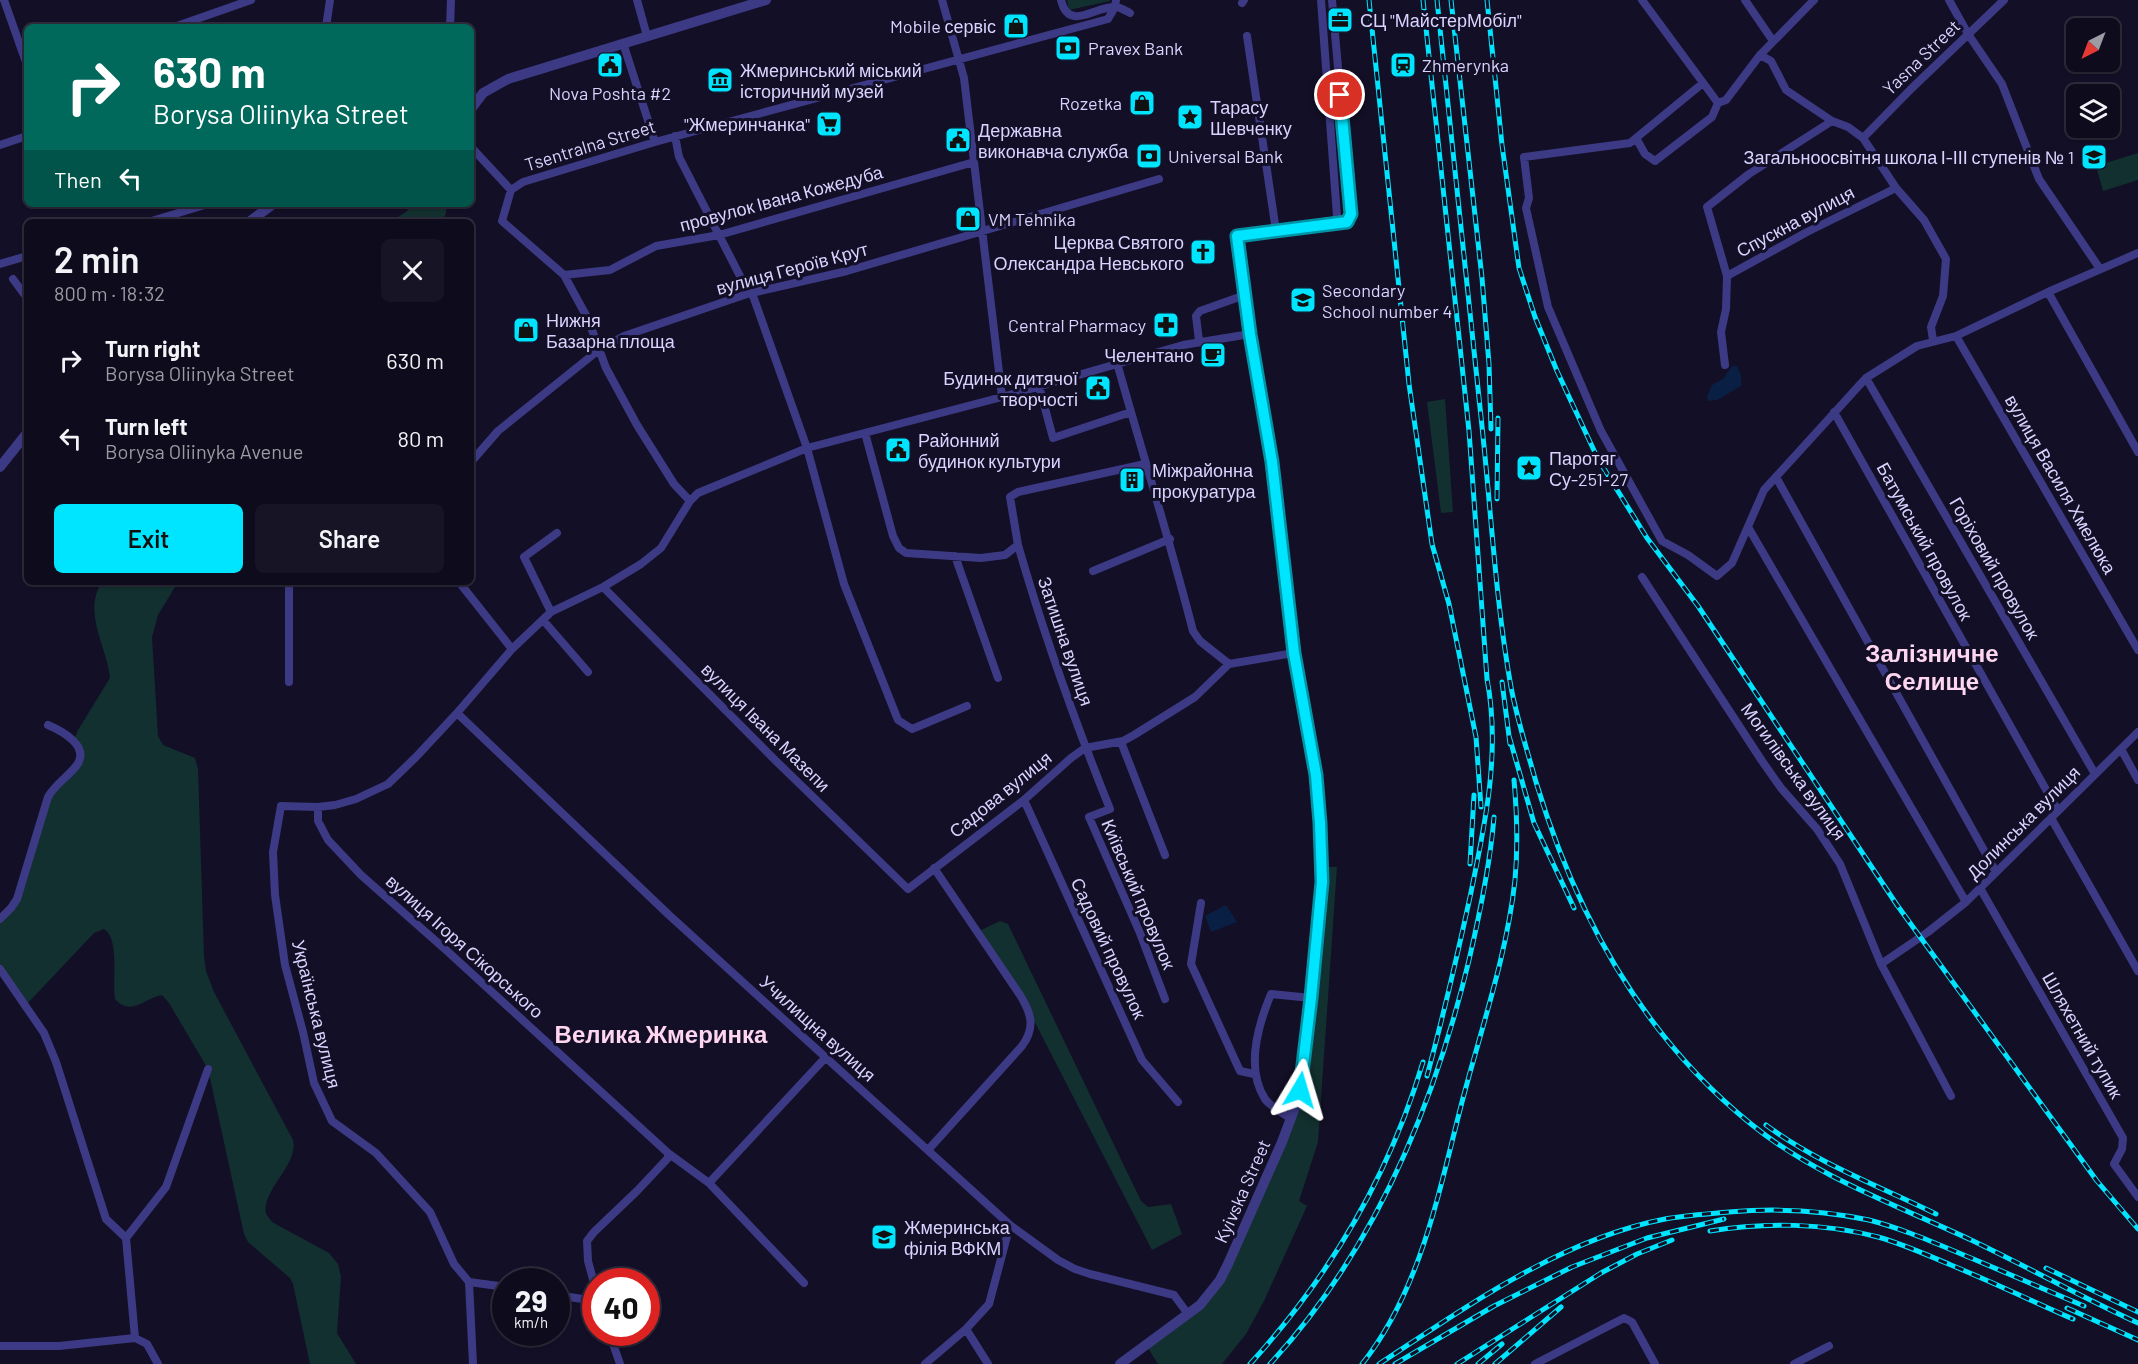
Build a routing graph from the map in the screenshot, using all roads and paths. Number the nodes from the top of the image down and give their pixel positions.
1 (5, 0) edge
2 (251, 0) edge
3 (330, 0) edge
4 (451, 0) edge
5 (637, 0) edge
6 (766, 0) edge
7 (942, 0) edge
8 (1061, 0) edge
9 (1321, 0) edge
10 (1332, 0) edge
11 (1642, 0) edge
12 (1745, 0) edge
13 (1814, 0) edge
14 (1949, 0) edge
15 (2004, 0) edge
16 (1115, 3) edge
17 (1130, 13) dead end
18 (183, 24) edge
19 (326, 24) edge
20 (450, 24) edge
21 (1968, 33) junction
22 (647, 36) junction
23 (1247, 36) dead end
24 (1773, 42) junction
25 (623, 43) junction
26 (1760, 55) junction
27 (24, 56) edge
28 (960, 58) junction
29 (1703, 83) junction
30 (1719, 103) junction
31 (474, 105) edge
32 (1832, 122) junction
33 (675, 136) junction
34 (24, 137) edge
35 (1636, 138) junction
36 (1863, 138) junction
37 (655, 142) junction
38 (0, 145) edge
39 (474, 150) edge
40 (974, 162) junction
41 (1159, 179) dead end
42 (1896, 188) junction
43 (511, 190) junction
44 (198, 207) edge
45 (269, 207) edge
46 (158, 219) edge
47 (253, 219) edge
48 (1333, 224) junction
49 (982, 231) junction
50 (1276, 231) junction
51 (719, 234) junction
52 (1237, 236) joint
53 (2138, 253) edge
54 (24, 257) edge
55 (0, 264) edge
56 (2100, 269) junction
57 (564, 275) junction
58 (1726, 276) junction
59 (13, 279) dead end
60 (2048, 292) junction
61 (24, 294) edge
62 (749, 294) junction
63 (1245, 295) junction
64 (1250, 334) junction
65 (1956, 336) junction
66 (1933, 340) junction
67 (1199, 341) junction
68 (600, 349) junction
69 (1117, 363) junction
70 (1725, 365) dead end
71 (1866, 378) junction
72 (1039, 386) junction
73 (1002, 397) junction
74 (1131, 412) junction
75 (1834, 412) junction
76 (865, 433) junction
77 (24, 437) edge
78 (807, 448) junction
79 (2138, 452) edge
80 (474, 458) edge
81 (1145, 464) junction
82 (0, 467) edge
83 (1776, 477) junction
84 (690, 501) junction
85 (1748, 527) junction
86 (557, 533) dead end
87 (1170, 539) junction
88 (1018, 545) junction
89 (955, 556) junction
90 (1093, 571) dead end
91 (1642, 578) dead end
92 (289, 585) edge
93 (461, 585) edge
94 (603, 587) junction
95 (551, 612) junction
96 (543, 620) junction
97 (512, 649) junction
98 (2138, 650) edge
99 (1294, 653) junction
100 (1229, 664) junction
101 (588, 672) dead end
102 (998, 678) dead end
103 (289, 682) dead end
104 (967, 706) dead end
105 (458, 713) junction
106 (48, 725) dead end
107 (2138, 732) edge
108 (1121, 742) junction
109 (1085, 748) junction
110 (2121, 749) junction
111 (2095, 774) junction
112 (2138, 780) edge
113 (1023, 800) junction
114 (318, 807) junction
115 (2058, 811) junction
116 (2050, 818) junction
117 (1166, 855) dead end
118 (934, 868) junction
119 (1996, 872) junction
120 (1980, 888) junction
121 (908, 889) joint
122 (1966, 902) junction
123 (1201, 903) dead end
124 (0, 918) edge
125 (1881, 964) junction
126 (0, 969) edge
127 (2138, 971) edge
128 (1311, 998) junction
129 (1165, 999) dead end
130 (826, 1057) junction
131 (208, 1069) dead end
132 (1254, 1074) junction
133 (1952, 1096) dead end
134 (1178, 1102) dead end
135 (1291, 1119) junction
136 (928, 1150) junction
137 (668, 1153) junction
138 (710, 1183) junction
139 (2138, 1197) edge
140 (1010, 1225) junction
141 (126, 1238) junction
142 (590, 1268) edge
143 (470, 1282) junction
144 (804, 1283) dead end
145 (492, 1285) edge
146 (1188, 1314) junction
147 (966, 1329) junction
148 (135, 1338) junction
149 (0, 1346) edge
150 (614, 1346) edge
151 (1829, 1346) dead end
152 (158, 1364) edge
153 (473, 1364) edge
154 (620, 1364) edge
155 (925, 1364) edge
156 (988, 1364) edge
157 (1120, 1364) edge
158 (1534, 1364) edge
159 (1655, 1364) edge
160 (1794, 1364) edge

1 - 27 street
2 - 18 street
3 - 19 street
4 - 20 street
5 - 22 street
6 - 22 street
7 - 28 street
8 - 16 street
9 - 48 street
10 - 48 street
11 - 29 street
12 - 24 street
13 - 24 street
14 - 21 street
15 - 21 street, Yasna Street
16 - 17 street
16 - 28 street, Tsentralna Street
21 - 36 street, Yasna Street
21 - 56 street
22 - 25 street
23 - 50 street
24 - 26 street
25 - 31 street
25 - 37 street
26 - 30 street
26 - 32 street
28 - 33 street, Tsentralna Street
28 - 40 street
29 - 30 street
29 - 35 street
30 - 35 street
32 - 36 street
32 - 58 street
33 - 37 street, Tsentralna Street
33 - 51 street
34 - 38 street
35 - 85 street
36 - 42 street
37 - 43 street, Tsentralna Street
39 - 43 street
40 - 49 street
40 - 51 street, провулок Івана Кожедуба
41 - 49 street, вулиця Героїв Крут
42 - 58 street, Спускна вулиця
42 - 66 street
43 - 57 street, Tsentralna Street
44 - 46 street
45 - 47 street
48 - 50 street
49 - 62 street, вулиця Героїв Крут
49 - 73 street
50 - 52 street
51 - 57 street, провулок Івана Кожедуба
51 - 62 street
52 - 63 street, Kyivska Street
53 - 56 street
54 - 55 street
56 - 60 street
57 - 68 street
58 - 70 street, Спускна вулиця
59 - 61 street
60 - 65 street
60 - 79 street
62 - 68 street, вулиця Героїв Крут
62 - 78 street
63 - 64 street, Kyivska Street
63 - 67 street
64 - 67 street
64 - 99 street, Kyivska Street
65 - 66 street
65 - 98 street, вулиця Василя Хмелюка
66 - 71 street
67 - 69 street
68 - 80 street, вулиця Героїв Крут
68 - 84 street
69 - 72 street
69 - 74 street
71 - 75 street
71 - 111 street, Горіховий провулок
72 - 73 street
72 - 74 street
73 - 76 street
74 - 81 street
75 - 83 street
75 - 115 street, Батумський провулок
76 - 78 street
76 - 89 street
77 - 82 street
78 - 84 street
78 - 104 street
81 - 87 street
81 - 88 street, Затишна вулиця
83 - 85 street
83 - 119 street
84 - 94 street
85 - 122 street
86 - 95 street
87 - 90 street
87 - 100 street
88 - 89 street
88 - 109 street, Затишна вулиця
89 - 102 street
91 - 125 street, Могилівська вулиця
92 - 103 street
93 - 97 street
94 - 95 street
94 - 121 street, вулиця Івана Мазепи
95 - 96 street
96 - 97 street
96 - 101 street
97 - 105 street
99 - 100 street
99 - 128 street, Kyivska Street
100 - 108 street, Садова вулиця
105 - 114 street
105 - 130 street, Училищна вулиця
106 - 124 street
107 - 110 street, Долинська вулиця
108 - 109 street, Садова вулиця
108 - 117 street
109 - 113 street, Садова вулиця
109 - 129 street, Київський провулок
110 - 111 street, Долинська вулиця
110 - 112 street
111 - 115 street, Долинська вулиця
113 - 118 street, Садова вулиця
113 - 134 street, Садовий провулок
114 - 137 street, вулиця Ігоря Сікорського
114 - 143 street, Українська вулиця
115 - 116 street, Долинська вулиця
116 - 119 street, Долинська вулиця
116 - 127 street
118 - 121 street, Садова вулиця
118 - 136 street
119 - 120 street, Долинська вулиця
120 - 122 street, Долинська вулиця
120 - 139 street, Шляхетний тупик
122 - 125 street, Долинська вулиця
123 - 132 street
125 - 133 street, Могилівська вулиця
126 - 141 street
128 - 132 street
128 - 135 street, Kyivska Street
130 - 136 street, Училищна вулиця
130 - 138 street
131 - 141 street
132 - 135 street
135 - 146 street, Kyivska Street
136 - 140 street, Училищна вулиця
137 - 138 street, вулиця Ігоря Сікорського
137 - 142 street
138 - 144 street, вулиця Ігоря Сікорського
140 - 146 street, Училищна вулиця
140 - 147 street
141 - 148 street
143 - 145 street
143 - 153 street
146 - 157 street, Kyivska Street
147 - 155 street
147 - 156 street
148 - 149 street
148 - 152 street
150 - 154 street
151 - 160 street
158 - 159 street

